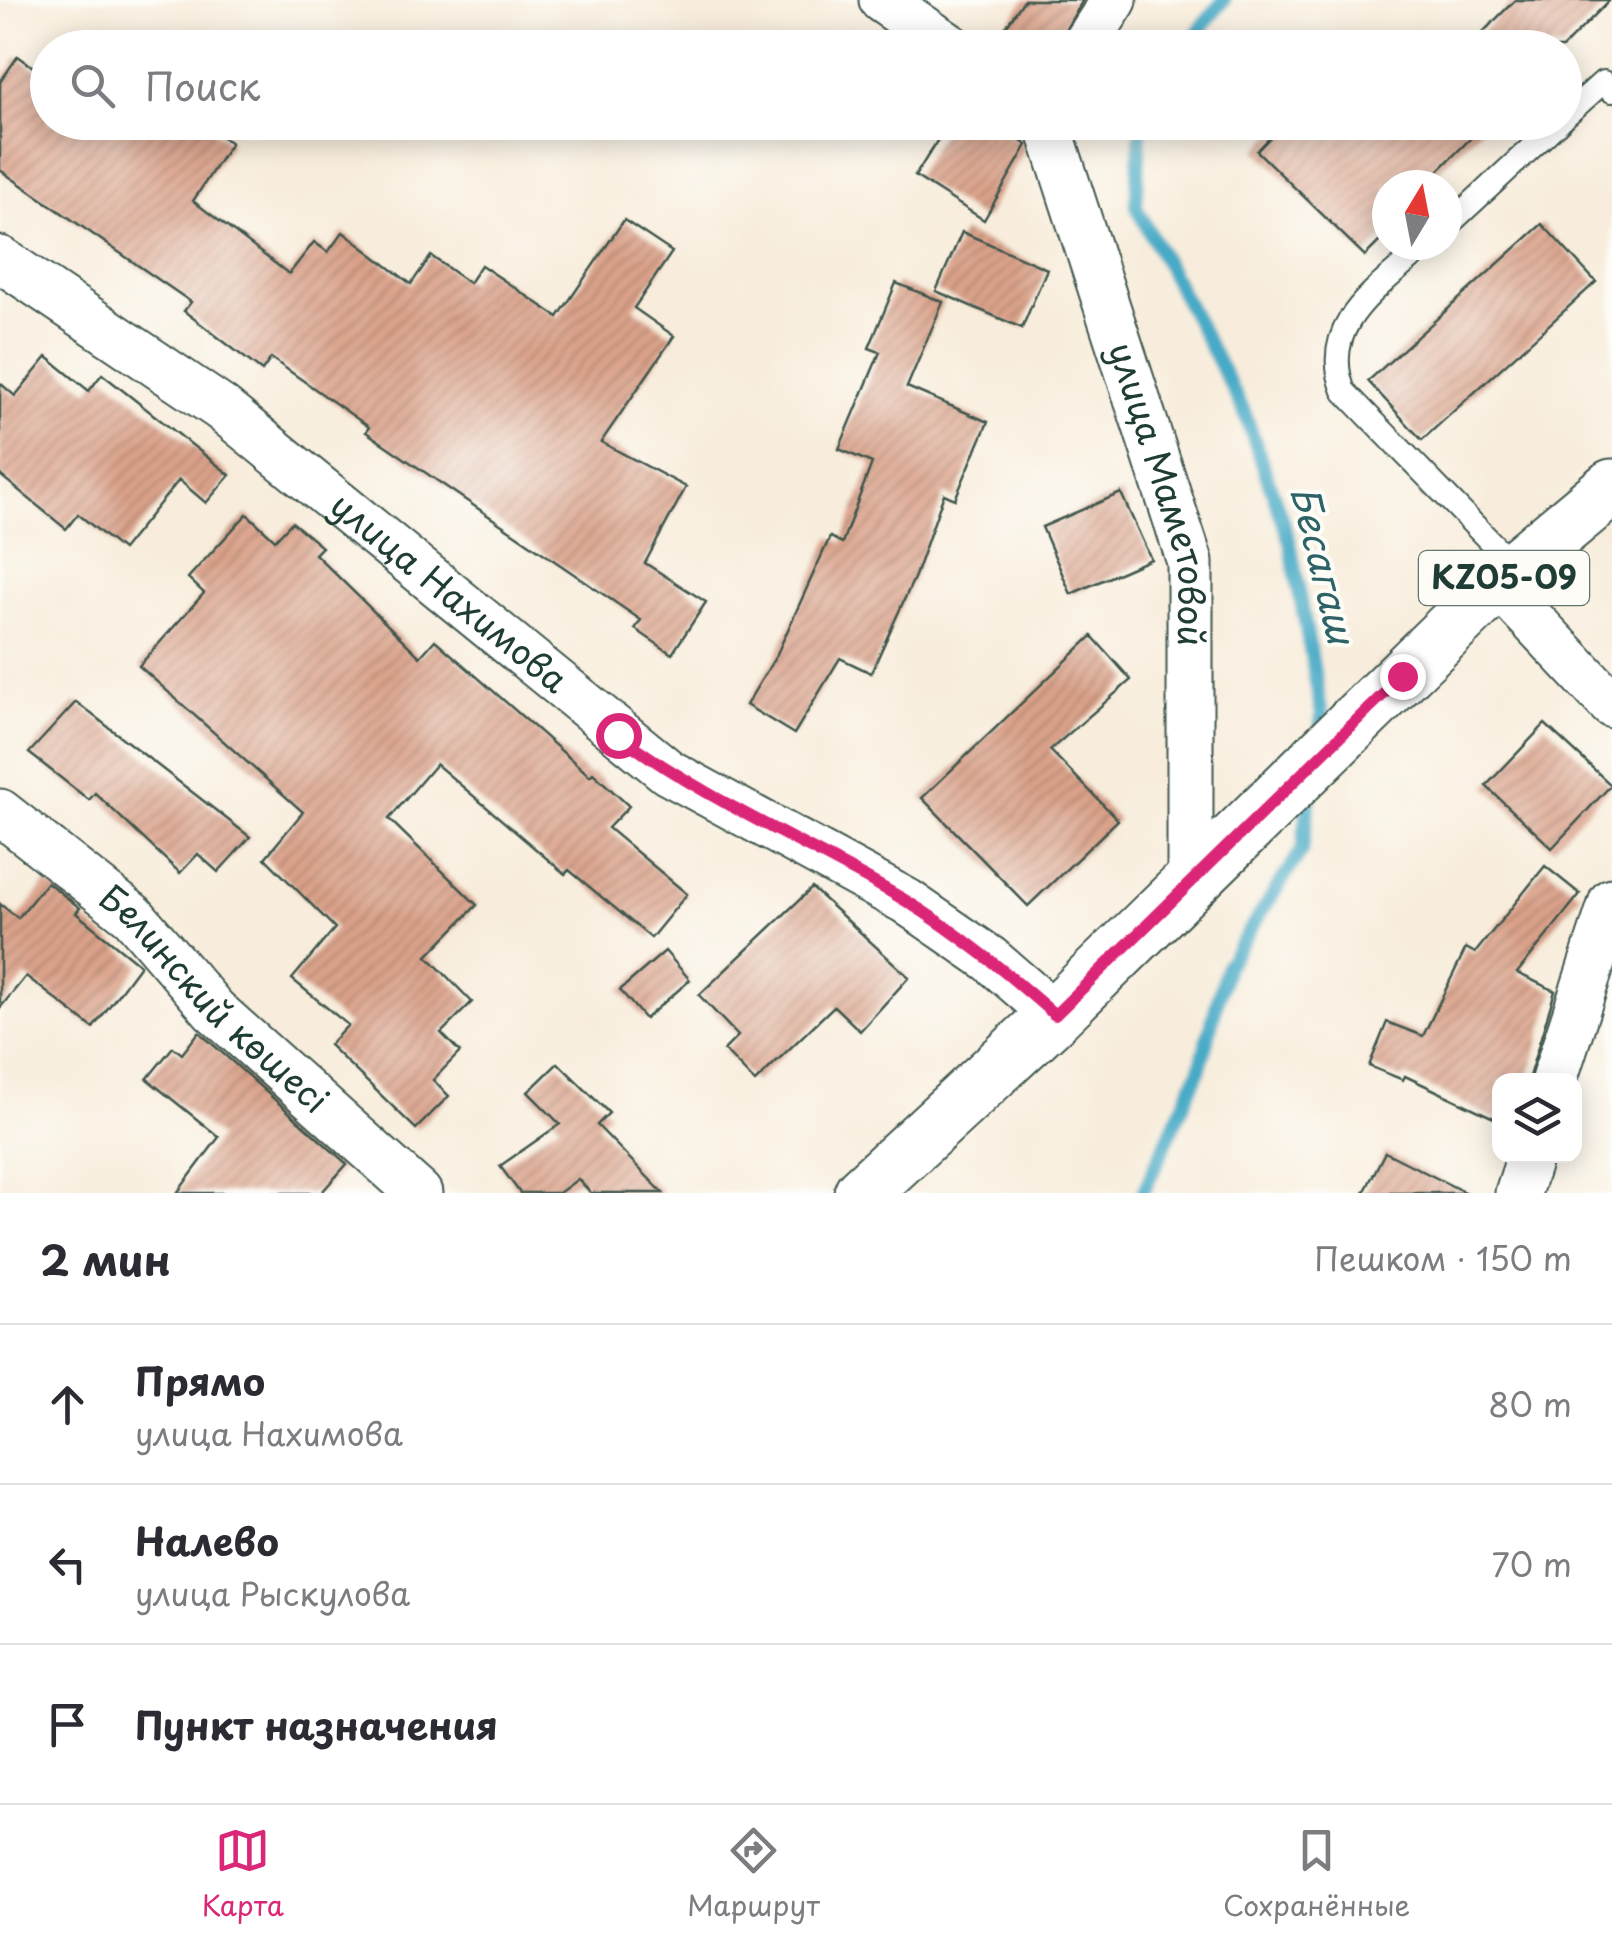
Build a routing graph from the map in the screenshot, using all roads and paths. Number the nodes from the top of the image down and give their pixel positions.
1 (882, 0) edge
2 (1114, 0) edge
3 (926, 30) edge
4 (1095, 30) edge
5 (1612, 91) edge
6 (1582, 101) edge
7 (1053, 140) edge
8 (1540, 140) edge
9 (1462, 212) edge
10 (0, 260) edge
11 (1410, 260) edge
12 (1612, 487) edge
13 (1506, 576) junction
14 (1612, 705) edge
15 (0, 812) edge
16 (1190, 880) junction
17 (1612, 902) edge
18 (1055, 1015) junction
19 (1556, 1073) edge
20 (1528, 1163) edge
21 (419, 1193) edge
22 (862, 1193) edge
23 (1518, 1193) edge

1 - 3 street
2 - 4 street
5 - 6 lane
7 - 16 street, улица Маметовой
8 - 9 lane
10 - 18 street, улица Нахимова
11 - 13 lane
12 - 13 main road, KZ05-09
13 - 14 street
13 - 16 main road, KZ05-09
15 - 21 street, Белинский көшесi
16 - 18 main road, KZ05-09
17 - 19 street
18 - 22 main road, KZ05-09
20 - 23 street

